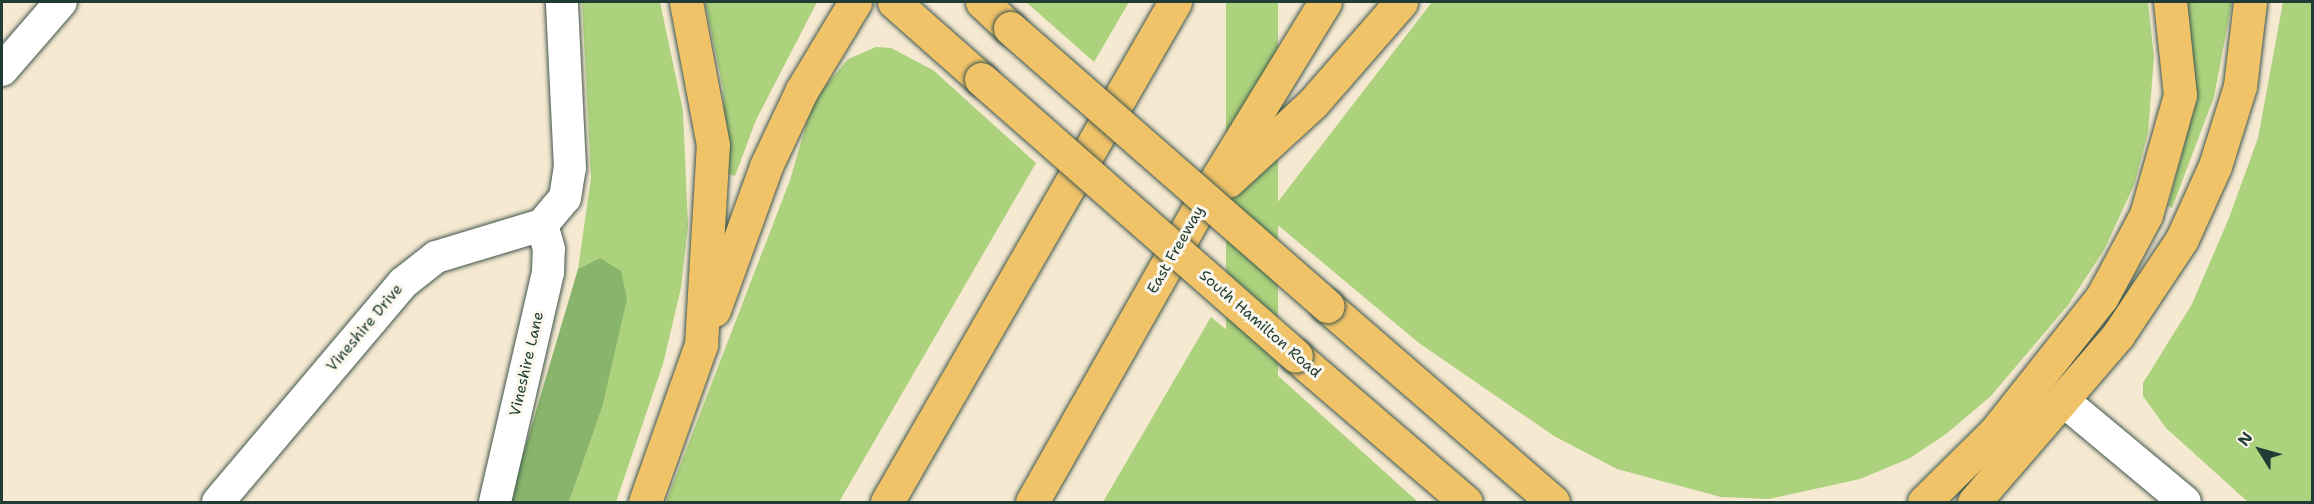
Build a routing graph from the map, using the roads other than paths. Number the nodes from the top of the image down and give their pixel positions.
1 (62, 2) edge
2 (562, 2) edge
3 (686, 2) edge
4 (855, 2) edge
5 (894, 2) edge
6 (982, 2) edge
7 (1175, 2) edge
8 (1325, 2) edge
9 (1401, 2) edge
10 (2170, 2) edge
11 (2250, 2) edge
12 (2, 70) edge
13 (1200, 206) junction
14 (542, 225) junction
15 (701, 345) junction
16 (2065, 402) junction
17 (218, 502) edge
18 (495, 502) edge
19 (645, 502) edge
20 (887, 502) edge
21 (1032, 502) edge
22 (1466, 502) edge
23 (1553, 502) edge
24 (1924, 502) edge
25 (1974, 502) edge
26 (2185, 502) edge

1 - 12 street
2 - 14 street
3 - 15 main road
4 - 15 main road
5 - 22 main road, South Hamilton Road, bridge
6 - 23 main road, bridge
7 - 20 main road
8 - 13 main road, East Freeway
9 - 13 main road
10 - 24 main road
11 - 16 main road
13 - 21 main road, East Freeway
14 - 17 street, Vineshire Drive
14 - 18 street, Vineshire Lane
15 - 19 main road
16 - 25 main road
16 - 26 street

